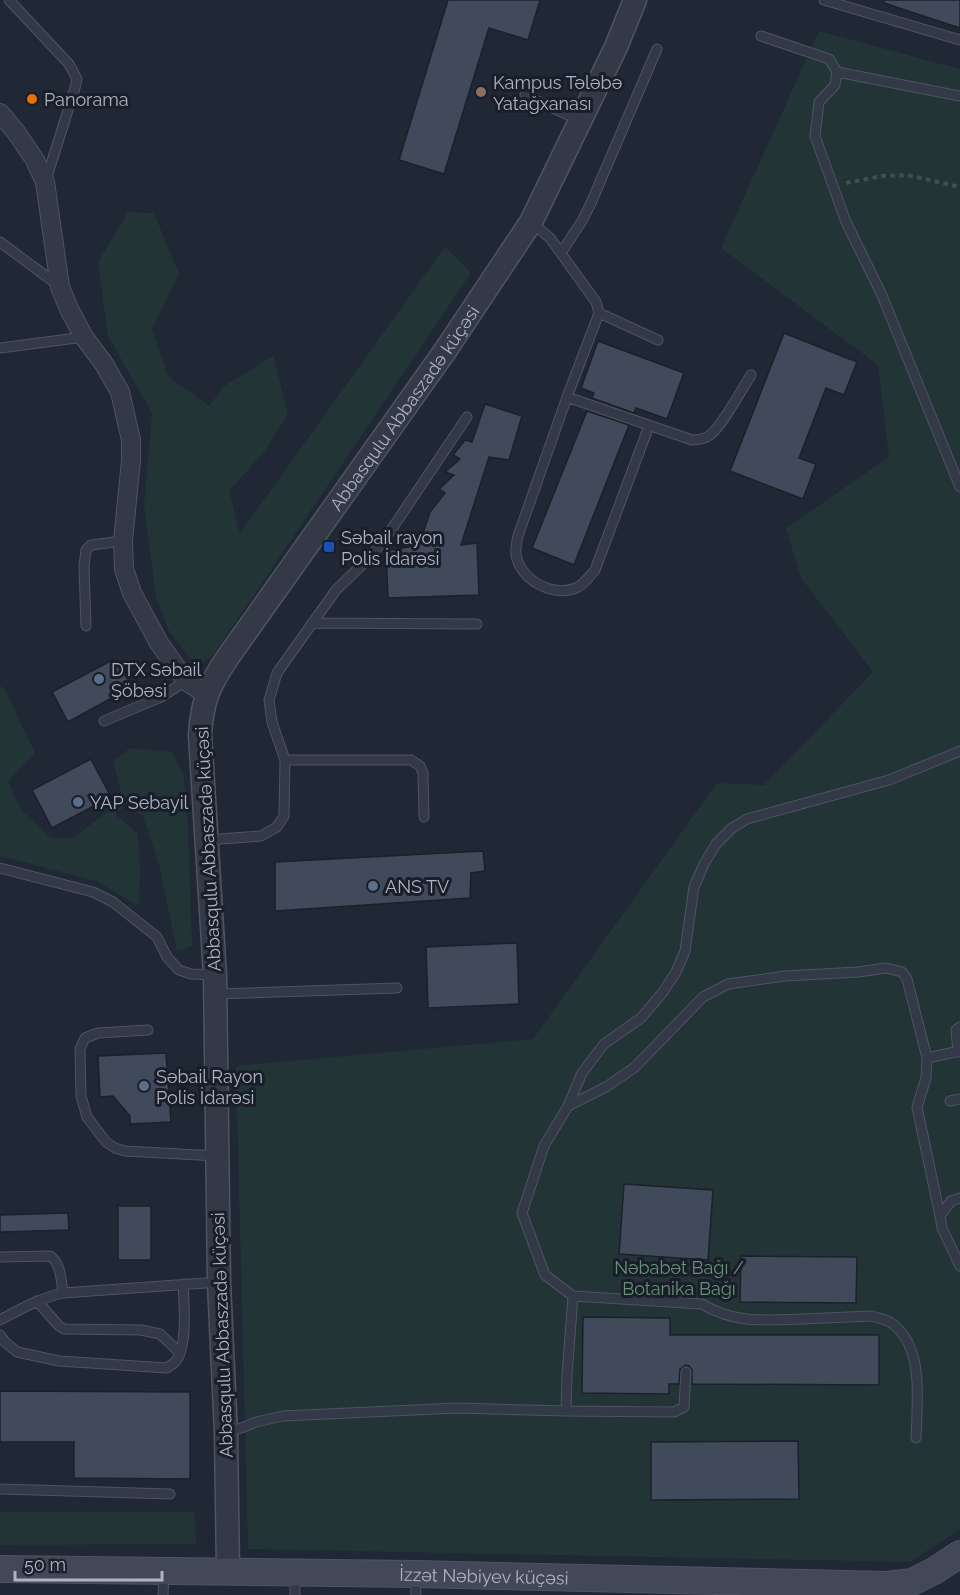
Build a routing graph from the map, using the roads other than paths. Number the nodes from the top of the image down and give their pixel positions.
1 (9, 0) edge
2 (635, 0) edge
3 (824, 0) edge
4 (761, 36) dead end
5 (960, 40) edge
6 (657, 49) dead end
7 (837, 72) junction
8 (525, 95) dead end
9 (960, 96) edge
10 (0, 113) edge
11 (581, 121) junction
12 (45, 182) junction
13 (531, 222) junction
14 (0, 242) edge
15 (561, 253) junction
16 (60, 287) junction
17 (599, 313) junction
18 (84, 337) junction
19 (658, 340) dead end
20 (0, 348) edge
21 (751, 375) dead end
22 (567, 397) junction
23 (467, 417) dead end
24 (649, 426) junction
25 (960, 487) edge
26 (123, 542) junction
27 (312, 623) junction
28 (477, 624) dead end
29 (86, 626) dead end
30 (186, 681) junction
31 (206, 694) junction
32 (104, 721) dead end
33 (960, 751) edge
34 (285, 760) junction
35 (424, 817) dead end
36 (207, 840) junction
37 (0, 868) edge
38 (215, 985) junction
39 (397, 988) dead end
40 (960, 1027) edge
41 (148, 1030) dead end
42 (959, 1052) edge
43 (927, 1058) junction
44 (568, 1106) junction
45 (217, 1156) junction
46 (960, 1198) edge
47 (940, 1216) junction
48 (0, 1257) edge
49 (960, 1266) edge
50 (219, 1282) junction
51 (183, 1284) junction
52 (63, 1293) junction
53 (573, 1296) junction
54 (37, 1301) junction
55 (0, 1320) edge
56 (0, 1335) edge
57 (180, 1353) junction
58 (686, 1372) dead end
59 (566, 1411) junction
60 (226, 1434) junction
61 (916, 1438) dead end
62 (0, 1489) edge
63 (170, 1494) dead end
64 (960, 1554) edge
65 (0, 1569) edge
66 (228, 1571) junction
67 (164, 1583) edge
68 (295, 1583) edge
69 (416, 1584) edge
70 (911, 1588) edge

1 - 12 lane
2 - 11 street, Abbasqulu Abbaszadə küçəsi
3 - 5 lane
4 - 7 lane
6 - 15 lane
7 - 9 lane
7 - 25 lane
8 - 11 lane
10 - 12 street
11 - 13 street, Abbasqulu Abbaszadə küçəsi
12 - 16 street
13 - 15 lane
13 - 31 street, Abbasqulu Abbaszadə küçəsi
14 - 16 lane
15 - 17 lane
16 - 18 street
17 - 19 lane
17 - 22 lane
18 - 20 lane
18 - 26 street
21 - 24 lane
22 - 24 lane
22 - 24 lane
23 - 27 lane
26 - 29 lane
26 - 30 street
27 - 28 lane
27 - 34 lane
30 - 31 street
30 - 32 lane
31 - 36 street, Abbasqulu Abbaszadə küçəsi
33 - 44 lane
34 - 35 lane
34 - 36 lane
36 - 38 street, Abbasqulu Abbaszadə küçəsi
37 - 38 lane
38 - 39 lane
38 - 45 street, Abbasqulu Abbaszadə küçəsi
40 - 42 lane
41 - 45 lane
42 - 43 lane
43 - 44 lane
43 - 47 lane
44 - 53 lane
45 - 50 street, Abbasqulu Abbaszadə küçəsi
46 - 47 lane
47 - 49 lane
48 - 52 lane
50 - 51 lane
50 - 60 street, Abbasqulu Abbaszadə küçəsi
51 - 52 lane
51 - 57 lane
52 - 54 lane
53 - 59 lane
53 - 61 lane
54 - 55 lane
54 - 57 lane
56 - 57 lane
58 - 59 lane
59 - 60 lane
60 - 66 street, Abbasqulu Abbaszadə küçəsi
62 - 63 lane
64 - 70 main road, İzzət Nəbiyev küçəsi
65 - 67 main road, İzzət Nəbiyev küçəsi
66 - 67 main road, İzzət Nəbiyev küçəsi
66 - 68 main road, İzzət Nəbiyev küçəsi
68 - 69 main road, İzzət Nəbiyev küçəsi
69 - 70 main road, İzzət Nəbiyev küçəsi

